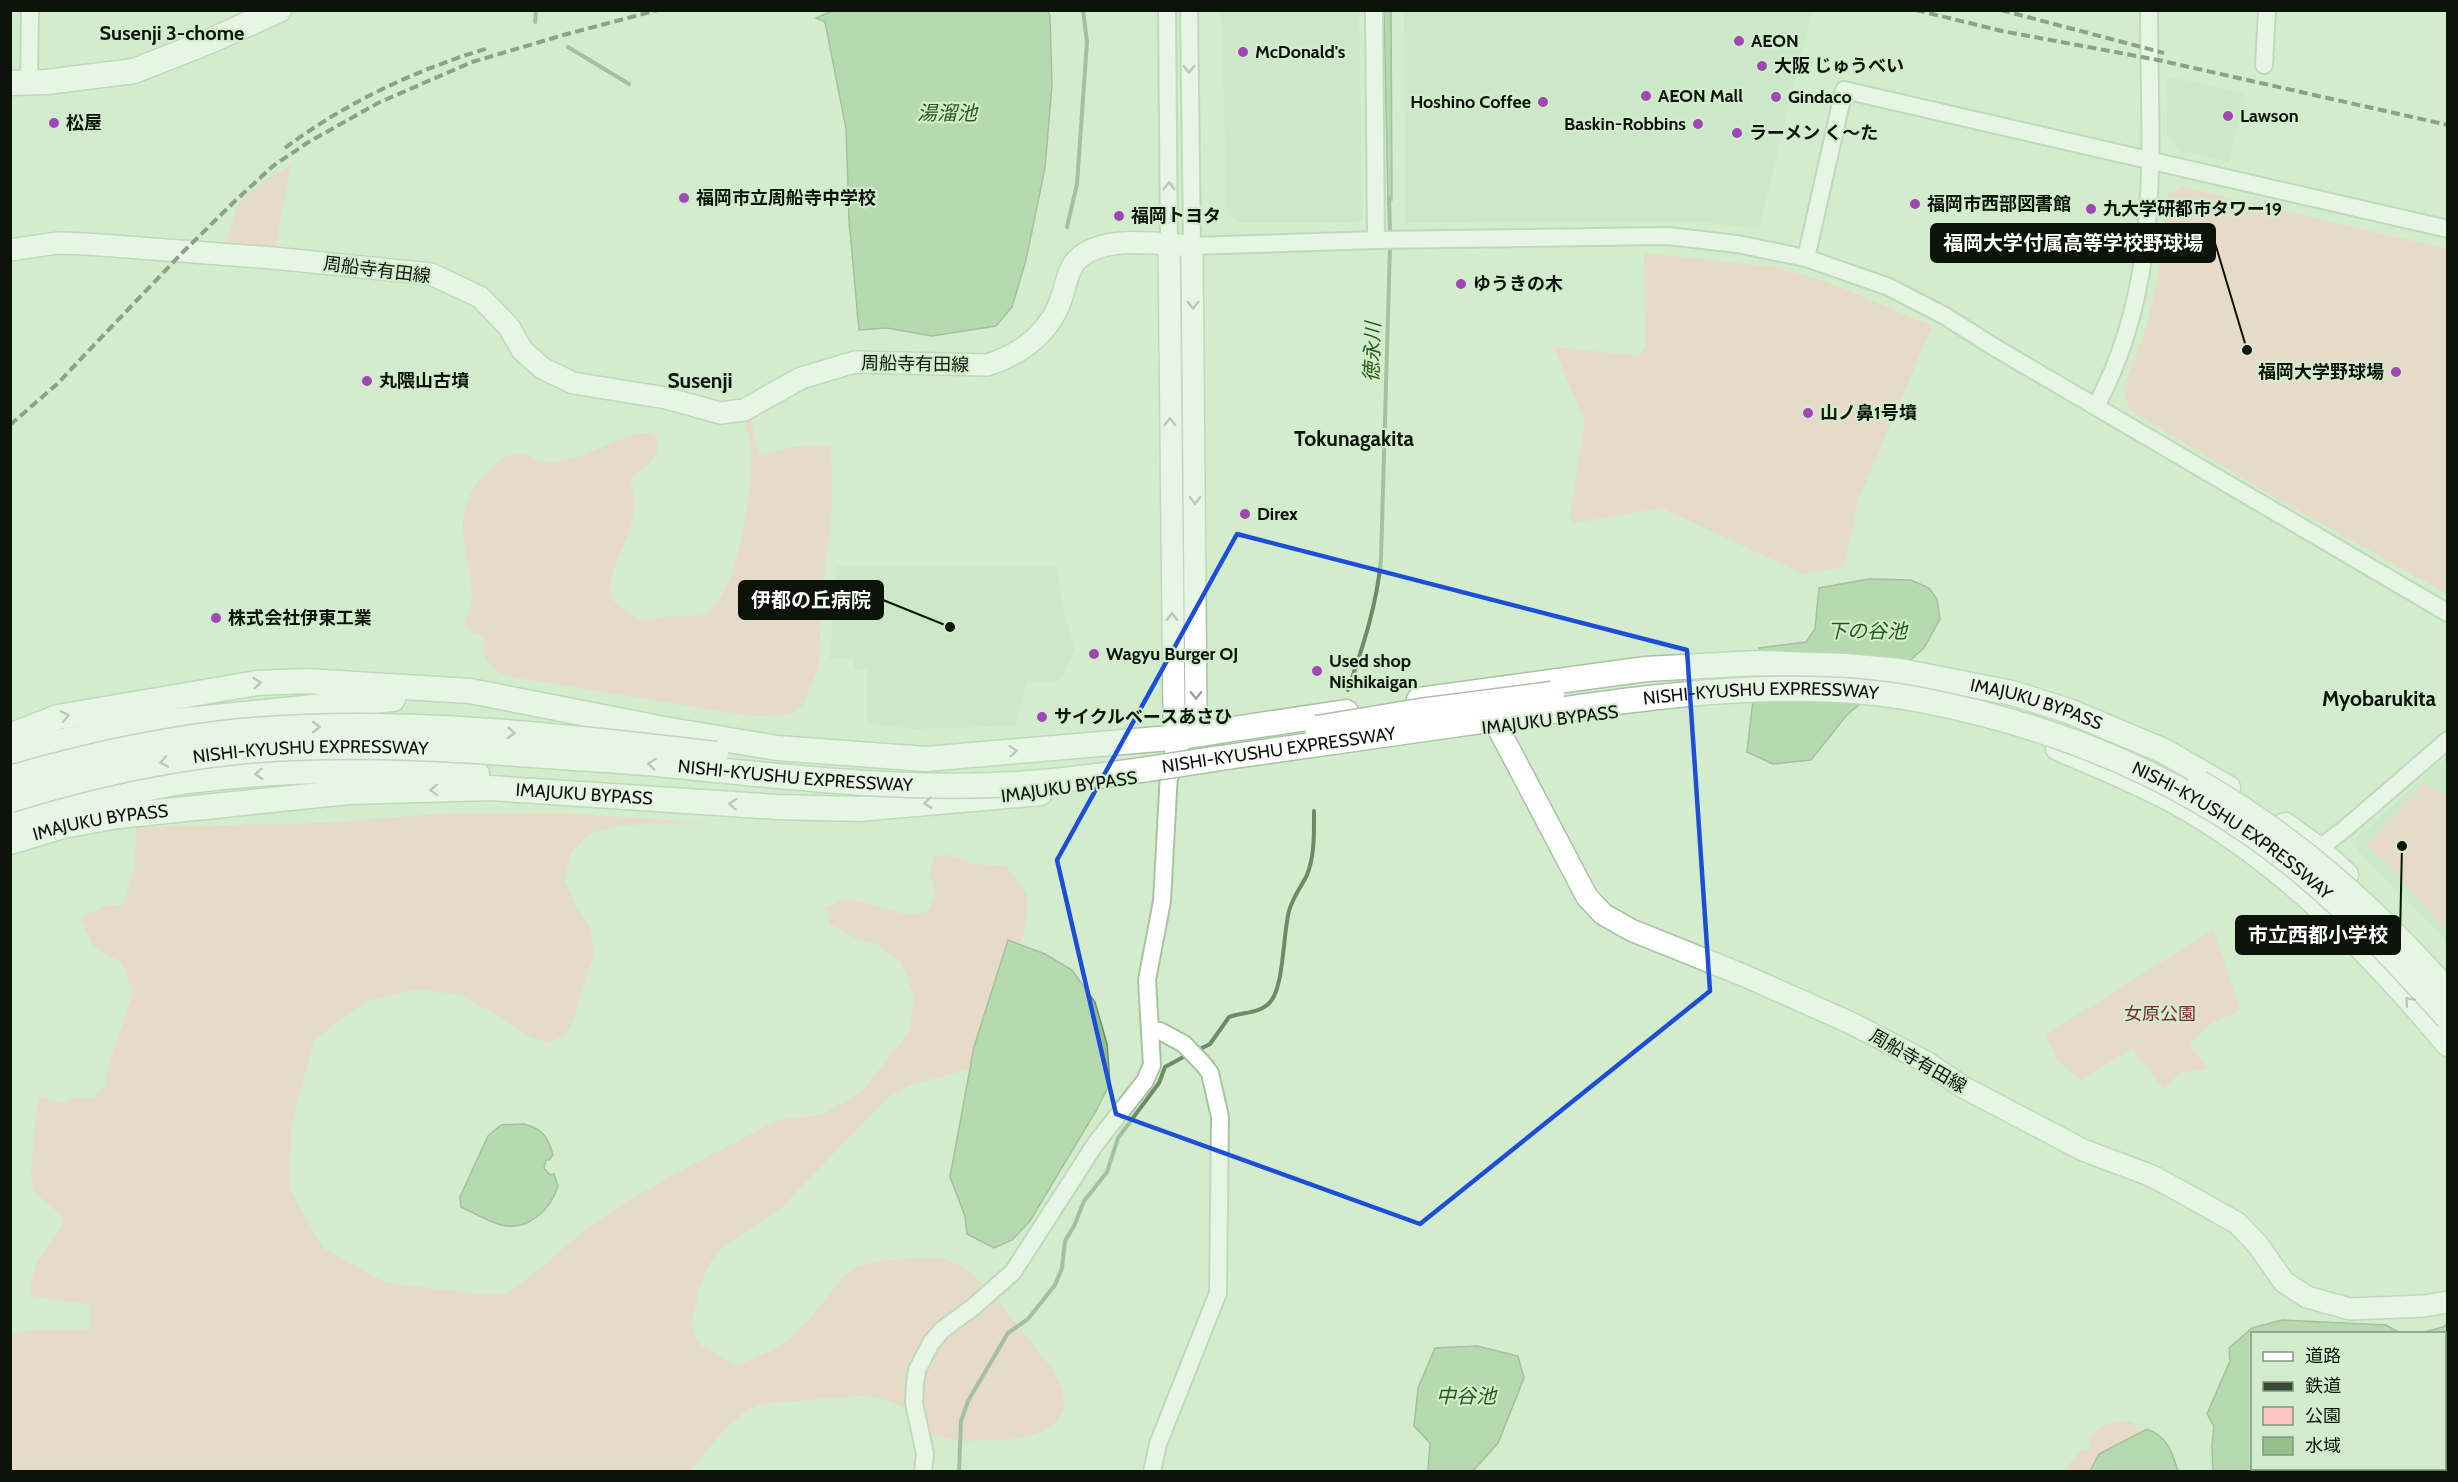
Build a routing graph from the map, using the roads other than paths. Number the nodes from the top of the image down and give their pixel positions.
1 (30, 10) edge
2 (279, 10) edge
3 (1167, 10) edge
4 (1189, 10) edge
5 (1374, 10) edge
6 (2149, 10) edge
7 (2267, 10) edge
8 (2264, 64) dead end
9 (20, 83) edge
10 (2150, 161) junction
11 (2448, 229) edge
12 (1376, 240) junction
13 (1169, 245) junction
14 (1192, 246) junction
15 (10, 250) edge
16 (1806, 258) junction
17 (2096, 406) junction
18 (2448, 613) edge
19 (1478, 690) junction
20 (1498, 726) junction
21 (664, 729) junction
22 (10, 736) edge
23 (1181, 737) junction
24 (2448, 740) edge
25 (10, 756) edge
26 (1169, 773) junction
27 (10, 778) edge
28 (651, 798) junction
29 (10, 800) edge
30 (10, 824) edge
31 (10, 842) edge
32 (2316, 851) junction
33 (2448, 977) edge
34 (2448, 992) edge
35 (2448, 1018) edge
36 (1150, 1030) junction
37 (2448, 1044) edge
38 (2448, 1302) edge
39 (923, 1472) edge
40 (1152, 1472) edge

1 - 9 street
2 - 9 highway
13 -> 3 street
4 -> 14 street
5 - 12 street
6 - 10 street
7 - 8 street
10 - 11 street
10 - 16 street
10 - 17 street
12 - 14 street
12 - 16 street
13 - 14 main road, 周船寺有田線
13 - 15 main road, 周船寺有田線
23 -> 13 main road
14 -> 23 main road
16 - 17 street
17 - 18 street
19 - 20 main road, 周船寺有田線
19 - 23 highway, IMAJUKU BYPASS
19 - 32 highway, IMAJUKU BYPASS
20 - 26 highway, IMAJUKU BYPASS
37 -> 20 highway, IMAJUKU BYPASS
20 - 38 main road, 周船寺有田線
22 -> 21 highway, IMAJUKU BYPASS
21 -> 23 highway, IMAJUKU BYPASS
21 - 25 highway
23 - 26 main road
24 - 32 street
26 -> 28 highway, IMAJUKU BYPASS
26 - 36 street
27 -> 34 highway, NISHI-KYUSHU EXPRESSWAY, bridge
28 -> 30 highway
28 -> 31 highway, IMAJUKU BYPASS
35 -> 29 highway, NISHI-KYUSHU EXPRESSWAY, bridge
32 - 33 highway, IMAJUKU BYPASS
36 - 39 street
36 - 40 street

